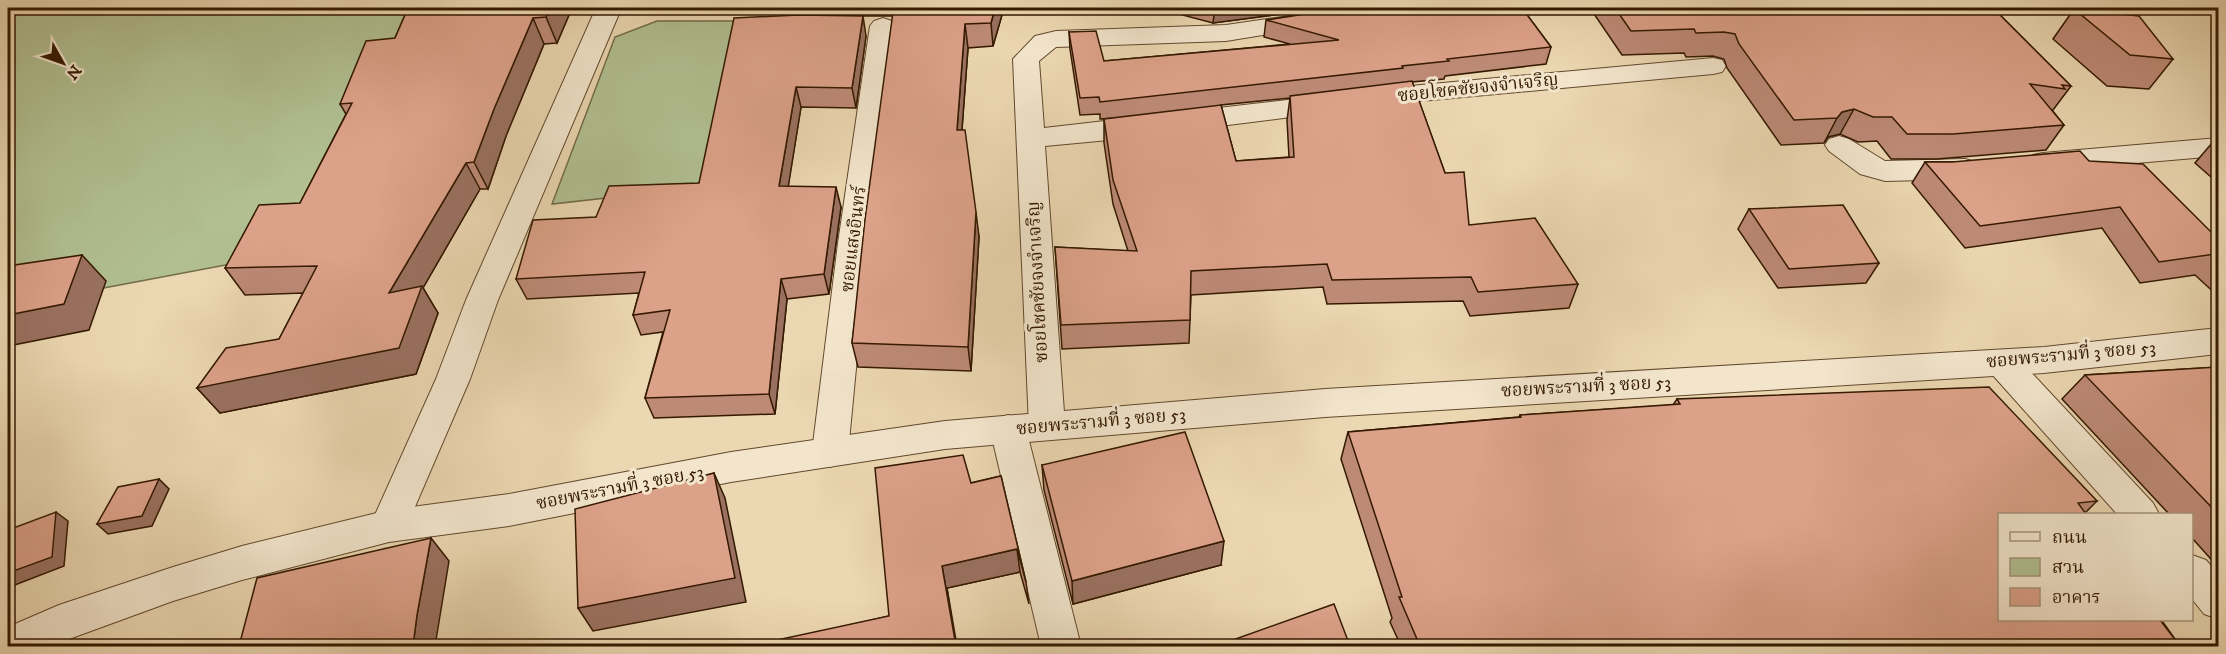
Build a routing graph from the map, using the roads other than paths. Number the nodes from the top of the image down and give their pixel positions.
1 (608, 9) edge
2 (1334, 17) edge
3 (883, 26) dead end
4 (1713, 66) dead end
5 (1030, 138) junction
6 (1839, 145) dead end
7 (2218, 147) edge
8 (2218, 341) edge
9 (2002, 363) junction
10 (1047, 426) junction
11 (1008, 429) junction
12 (831, 452) junction
13 (2139, 513) edge
14 (389, 526) junction
15 (2193, 573) edge
16 (2218, 601) edge
17 (8, 646) edge
18 (1061, 646) edge

1 - 14 street
2 - 5 street, ซอยโชคชัยจงจำเจริญ
3 - 12 street, ซอยแสงอินทร์
4 - 5 street, ซอยโชคชัยจงจำเจริญ
5 - 10 street, ซอยโชคชัยจงจำเจริญ
6 - 7 street
8 - 9 street, ซอยพระรามที่ 3 ซอย 53
9 - 10 street, ซอยพระรามที่ 3 ซอย 53
9 - 13 street
10 - 11 street, ซอยพระรามที่ 3 ซอย 53
11 - 12 street, ซอยพระรามที่ 3 ซอย 53
11 - 18 street
12 - 14 street, ซอยพระรามที่ 3 ซอย 53
14 - 17 street, ซอยพระรามที่ 3 ซอย 53
15 - 16 street

